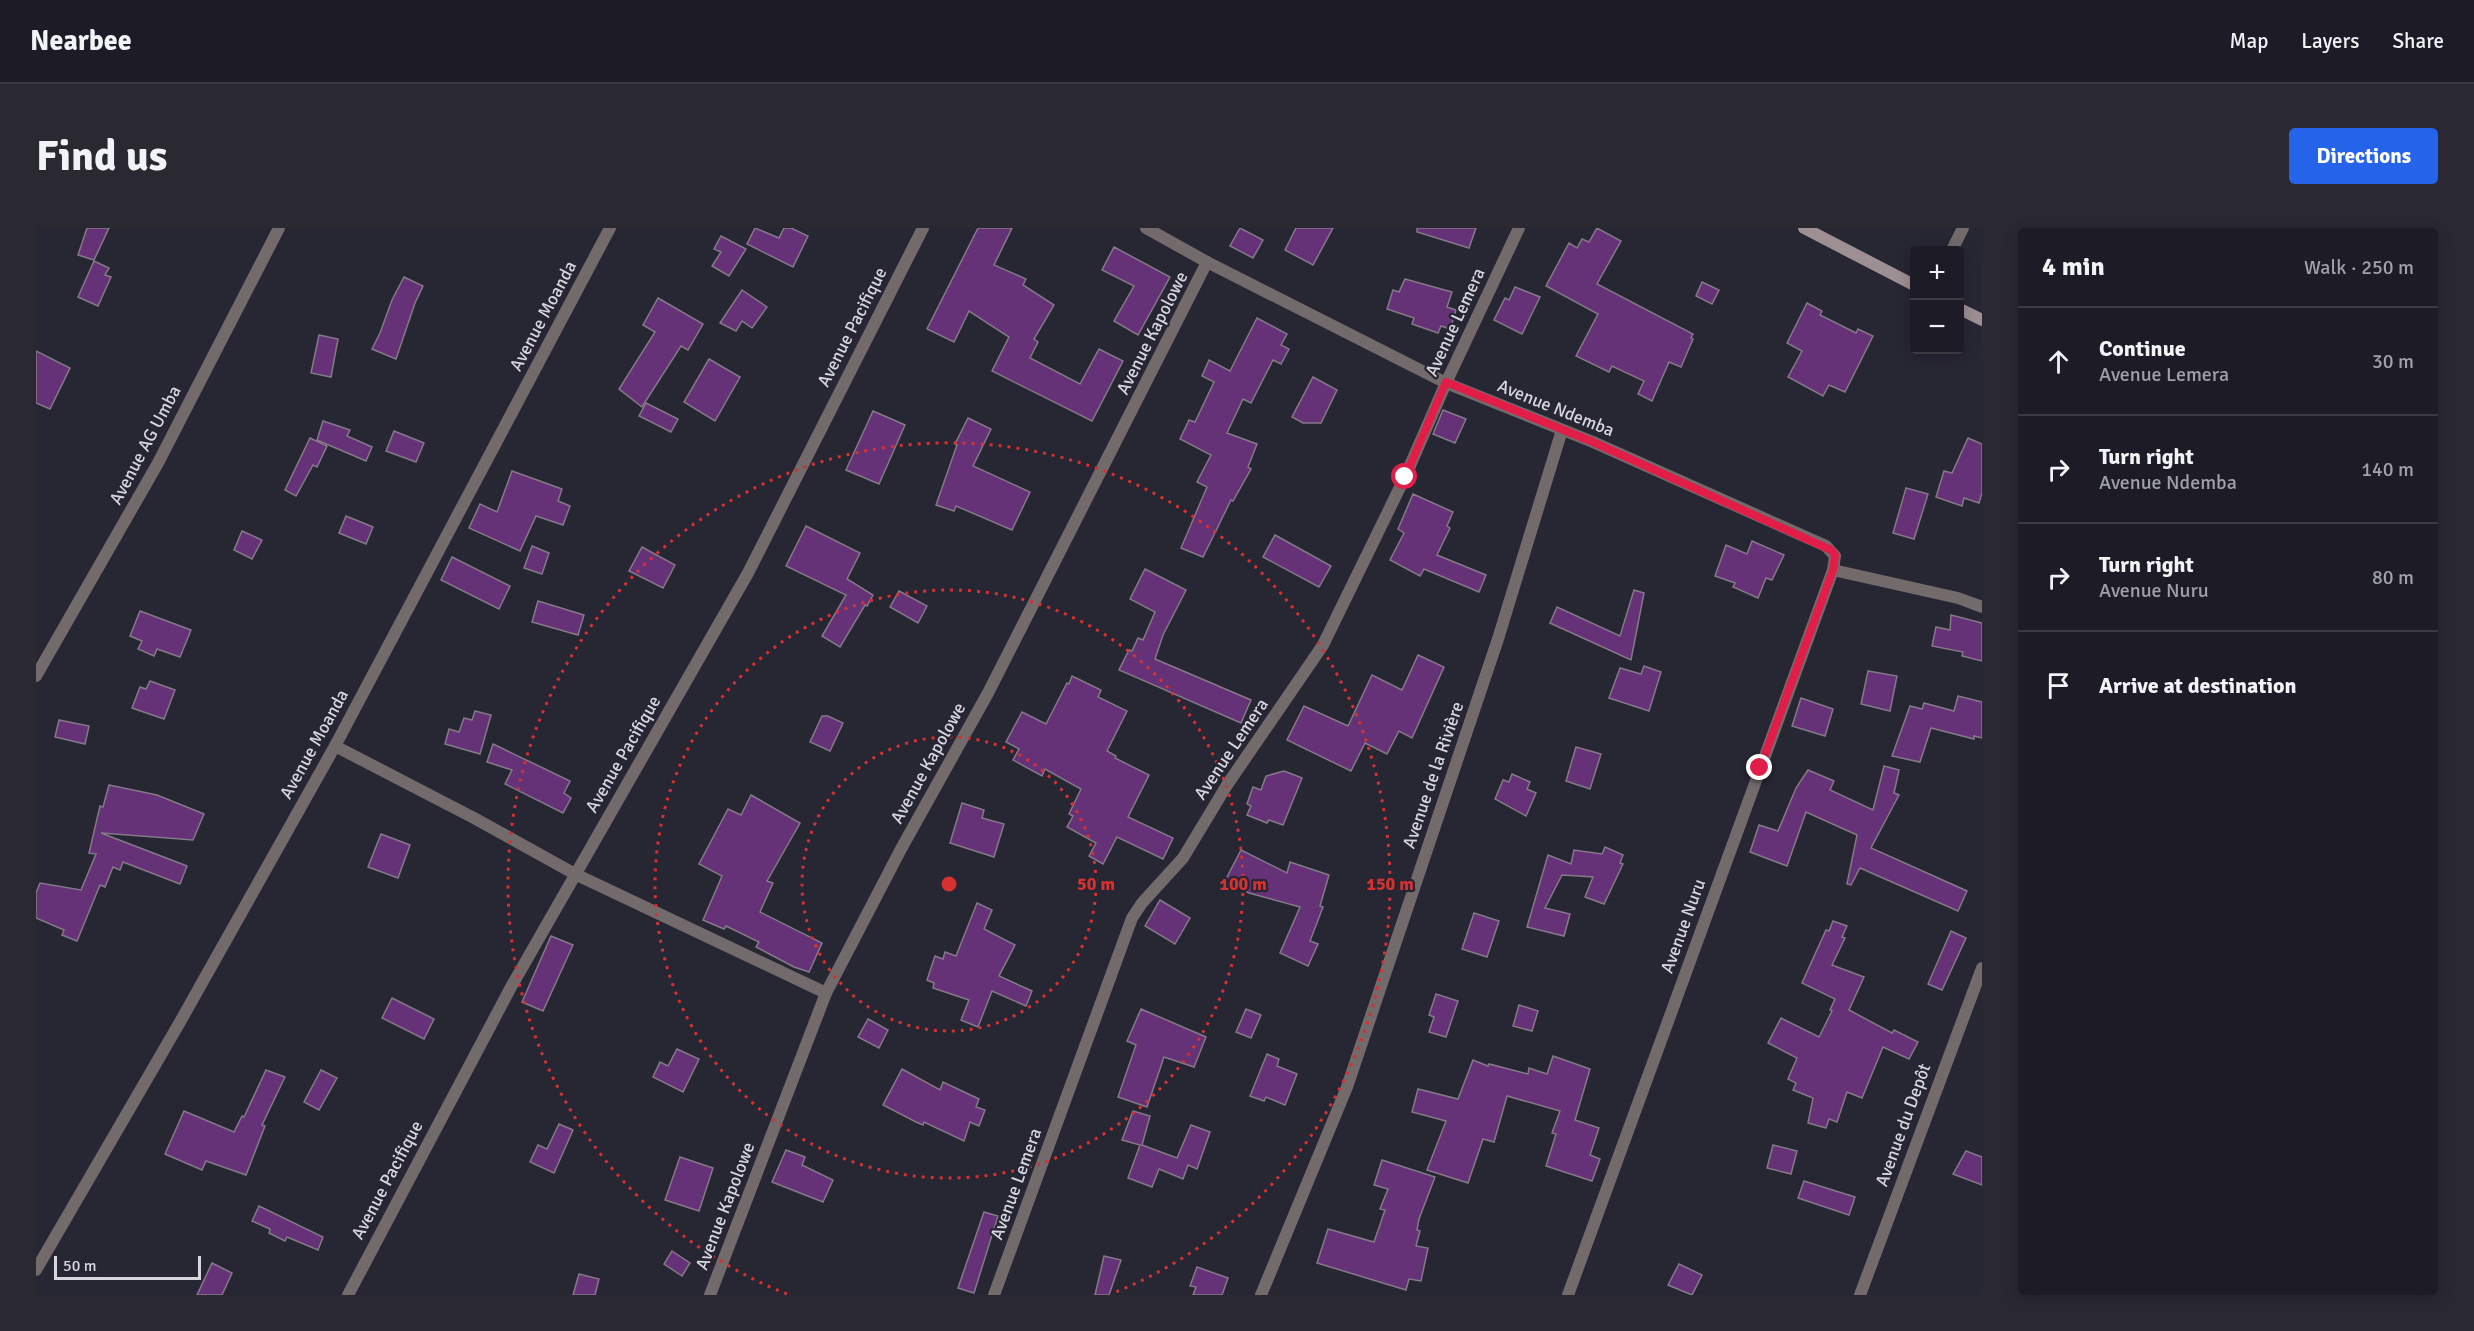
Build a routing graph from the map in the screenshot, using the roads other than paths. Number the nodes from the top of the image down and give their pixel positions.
1 (279, 228) edge
2 (610, 228) edge
3 (923, 228) edge
4 (1146, 228) edge
5 (1519, 228) edge
6 (1804, 228) edge
7 (1963, 228) edge
8 (1954, 246) edge
9 (1208, 262) junction
10 (1910, 283) edge
11 (1964, 312) edge
12 (1982, 321) edge
13 (1446, 382) junction
14 (1562, 430) junction
15 (1833, 570) junction
16 (1982, 607) edge
17 (36, 676) edge
18 (335, 746) junction
19 (575, 874) junction
20 (1982, 968) edge
21 (826, 993) junction
22 (36, 1270) edge
23 (348, 1295) edge
24 (711, 1295) edge
25 (994, 1295) edge
26 (1261, 1295) edge
27 (1568, 1295) edge
28 (1860, 1295) edge

1 - 17 street, Avenue AG Umba
2 - 18 street, Avenue Moanda
3 - 19 street, Avenue Pacifique
4 - 9 street, Avenue Ndemba
5 - 13 street, Avenue Lemera
6 - 10 street
7 - 8 street
9 - 13 street, Avenue Ndemba
9 - 21 street, Avenue Kapolowe
11 - 12 street
13 - 14 street, Avenue Ndemba
13 - 25 street, Avenue Lemera
14 - 15 street, Avenue Ndemba
14 - 26 street, Avenue de la Rivière
15 - 16 street
15 - 27 street, Avenue Nuru
18 - 19 street
18 - 22 street, Avenue Moanda
19 - 21 street
19 - 23 street, Avenue Pacifique
20 - 28 street, Avenue du Depôt
21 - 24 street, Avenue Kapolowe

